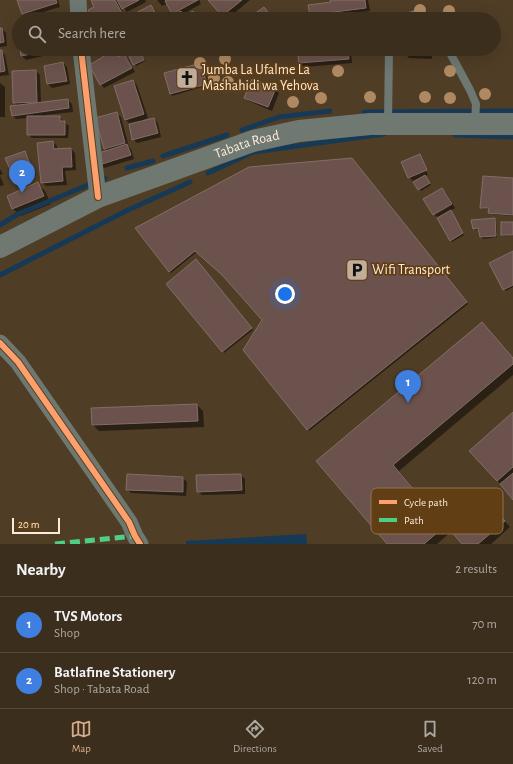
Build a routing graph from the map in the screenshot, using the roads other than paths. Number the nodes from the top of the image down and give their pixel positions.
1 (78, 0) edge
2 (79, 12) edge
3 (82, 56) edge
4 (389, 56) edge
5 (452, 56) edge
6 (476, 114) junction
7 (388, 115) junction
8 (513, 124) edge
9 (98, 198) junction
10 (0, 247) edge
11 (0, 343) edge
12 (140, 544) edge

1 - 2 street
3 - 9 street
4 - 7 lane
5 - 6 lane
6 - 7 main road, Tabata Road
6 - 8 main road, Tabata Road
7 - 9 main road, Tabata Road
9 - 10 main road, Tabata Road
11 - 12 street

